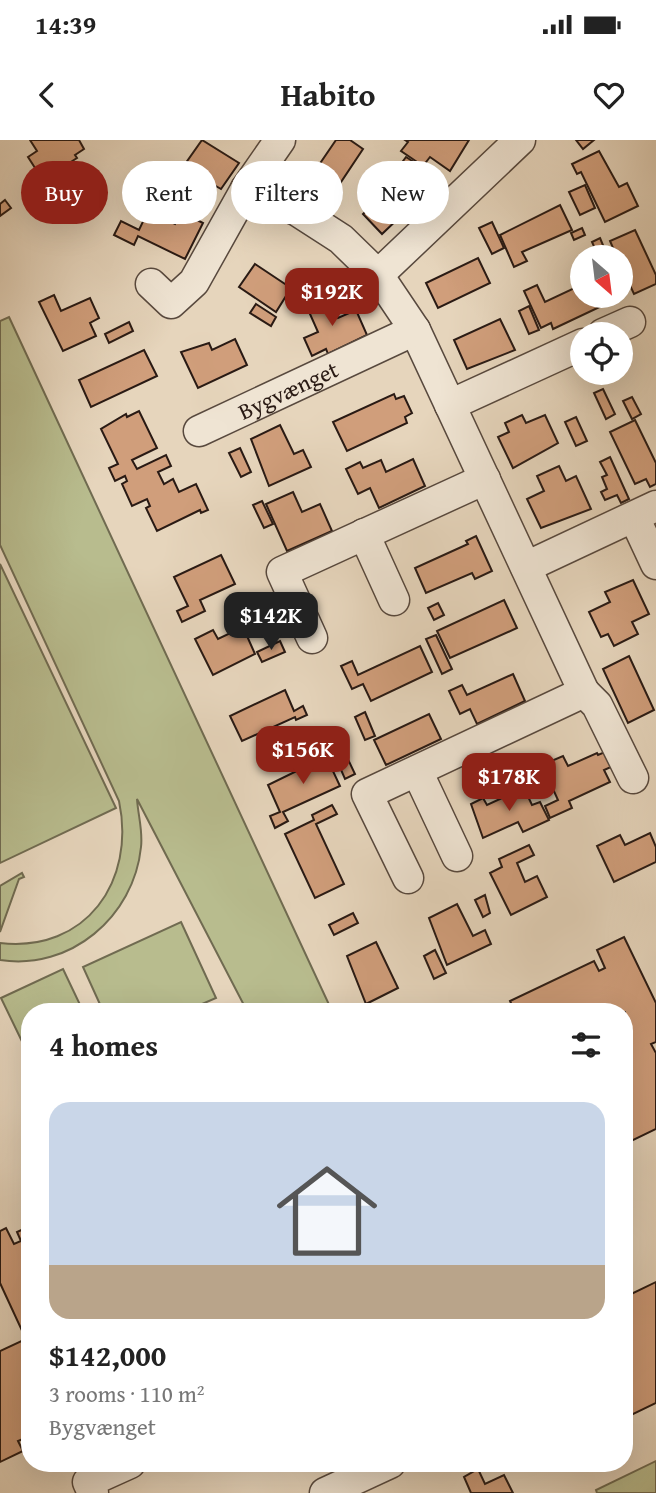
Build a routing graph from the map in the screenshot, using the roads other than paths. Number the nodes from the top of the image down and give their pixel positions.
1 (280, 140) edge
2 (520, 140) edge
3 (265, 161) edge
4 (231, 216) edge
5 (318, 224) edge
6 (378, 275) junction
7 (151, 284) dead end
8 (415, 330) junction
9 (570, 350) edge
10 (450, 405) junction
11 (199, 431) dead end
12 (485, 480) junction
13 (645, 511) edge
14 (365, 534) junction
15 (656, 564) edge
16 (526, 567) junction
17 (394, 600) dead end
18 (312, 638) dead end
19 (584, 692) junction
20 (417, 771) junction
21 (633, 778) dead end
22 (457, 856) dead end
23 (408, 878) dead end
24 (110, 1472) edge
25 (371, 1472) edge
26 (93, 1493) edge
27 (326, 1493) edge

1 - 3 street
2 - 6 street
4 - 7 street
5 - 6 street
6 - 8 street
8 - 10 street
8 - 11 street, Bygvænget
9 - 10 street
10 - 12 street
12 - 14 street
12 - 16 street
13 - 15 street
13 - 16 street
14 - 17 street
14 - 18 street
16 - 19 street
19 - 20 street
19 - 21 street
20 - 22 street
20 - 23 street
24 - 26 street
25 - 27 street

